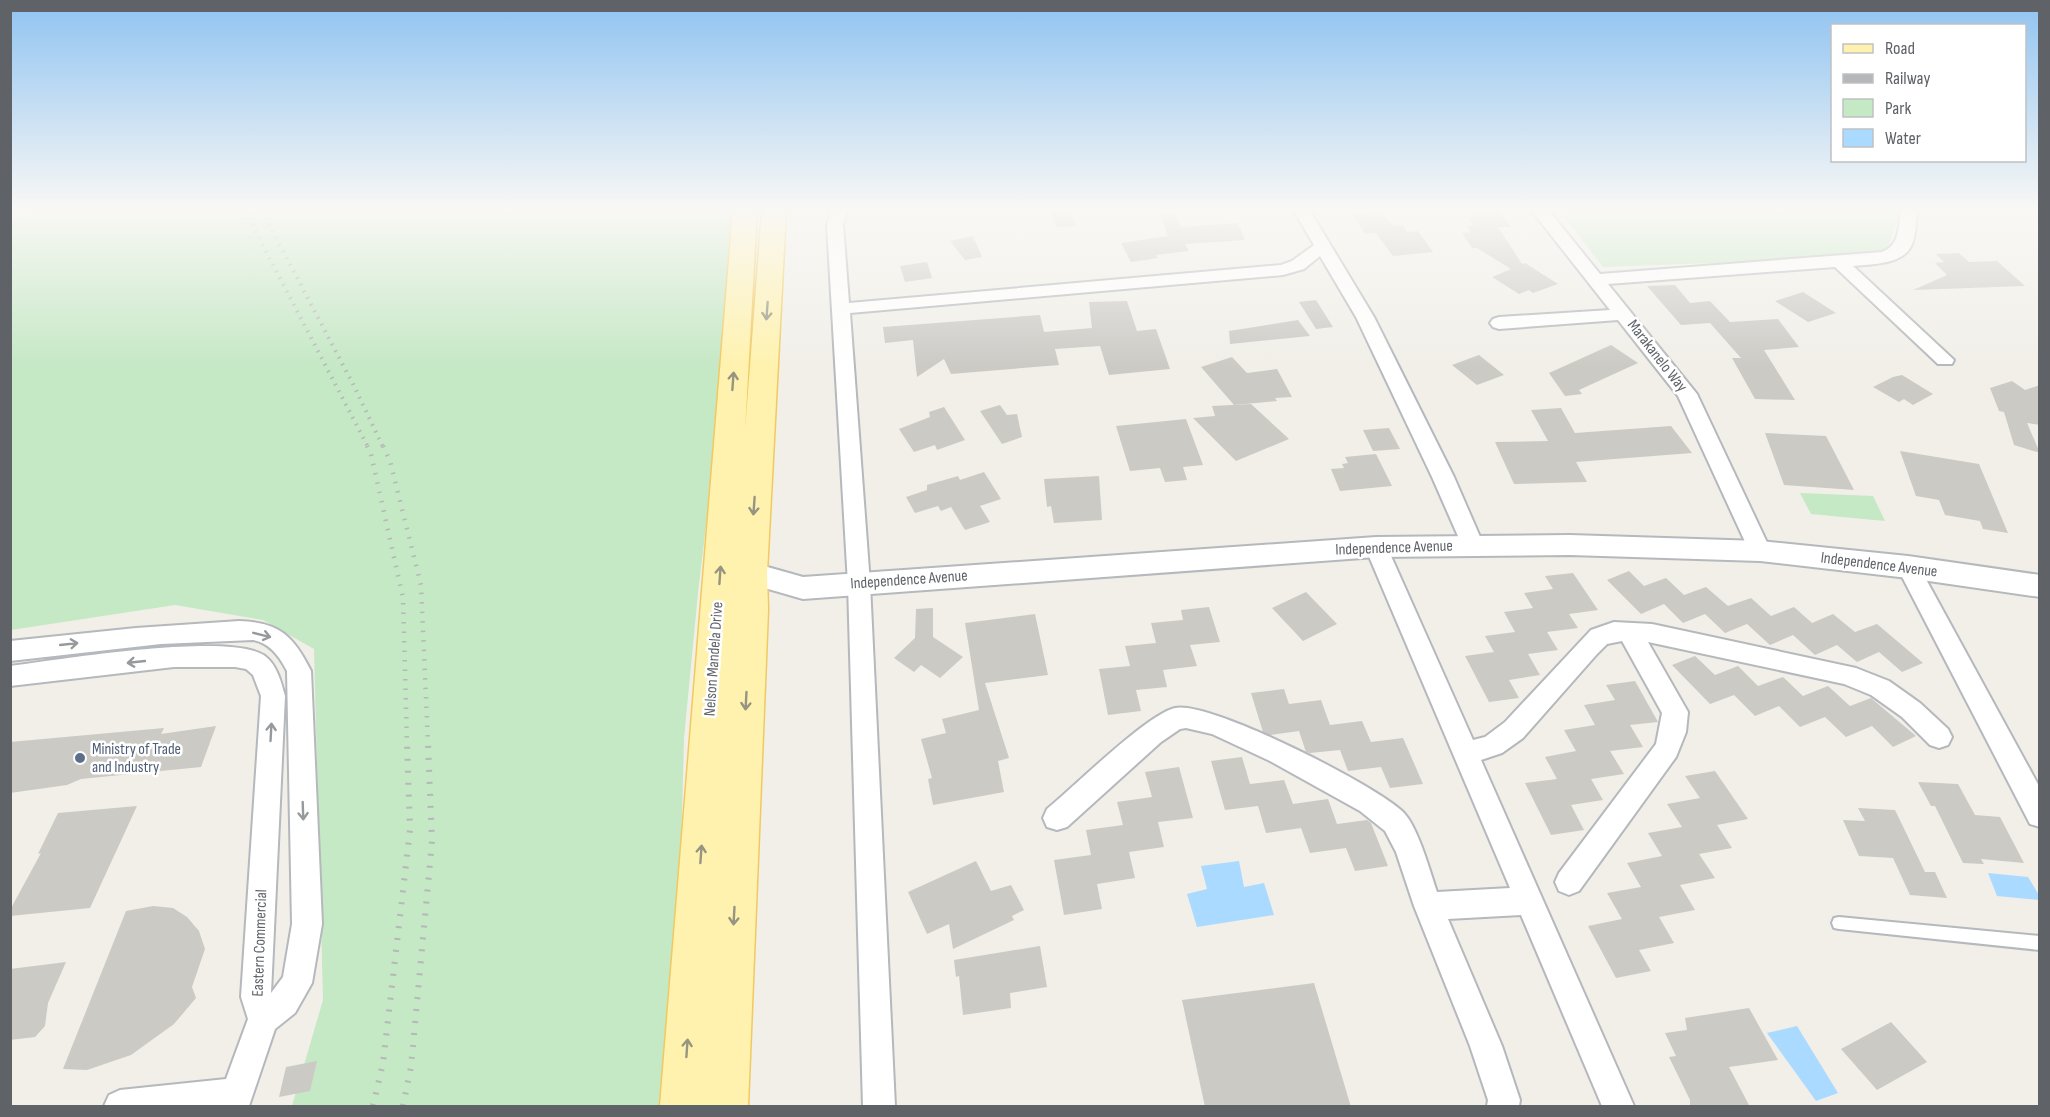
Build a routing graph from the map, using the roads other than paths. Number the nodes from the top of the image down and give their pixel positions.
1 (741, 263) edge
2 (771, 263) edge
3 (837, 263) edge
4 (1300, 263) edge
5 (1332, 263) edge
6 (1582, 263) edge
7 (1824, 263) edge
8 (1840, 263) edge
9 (1596, 280) junction
10 (839, 309) junction
11 (1623, 314) junction
12 (1499, 323) dead end
13 (1945, 360) dead end
14 (1473, 546) junction
15 (1376, 547) junction
16 (1760, 551) junction
17 (1908, 567) junction
18 (750, 573) junction
19 (859, 584) junction
20 (2040, 586) edge
21 (803, 588) junction
22 (750, 610) junction
23 (1629, 631) junction
24 (10, 651) edge
25 (10, 676) edge
26 (1939, 737) dead end
27 (1465, 754) junction
28 (2040, 815) edge
29 (1058, 818) dead end
30 (1569, 882) dead end
31 (1529, 901) junction
32 (1428, 906) junction
33 (1839, 923) dead end
34 (2040, 943) edge
35 (263, 1019) junction
36 (235, 1100) edge
37 (120, 1107) edge
38 (683, 1107) edge
39 (724, 1107) edge
40 (879, 1107) edge
41 (1503, 1107) edge
42 (1618, 1107) edge

38 -> 1 main road, Nelson Mandela Drive
2 -> 18 main road, Nelson Mandela Drive
3 - 10 street
4 - 10 street
5 - 14 street
6 - 9 street, Marakanelo Way
7 - 9 street
8 - 13 street
9 - 11 street, Marakanelo Way
10 - 19 street
11 - 12 street
11 - 16 street, Marakanelo Way
14 - 15 street, Independence Avenue
14 - 16 street, Independence Avenue
15 - 19 street, Independence Avenue
15 - 27 street
16 - 17 street, Independence Avenue
17 - 20 street, Independence Avenue
17 - 28 street
18 - 21 street, Independence Avenue
18 - 22 main road, Nelson Mandela Drive
19 - 21 street, Independence Avenue
19 - 40 street
21 - 22 street
22 -> 39 main road, Nelson Mandela Drive
23 - 26 street
23 - 27 street
23 - 30 street
24 -> 35 street, Eastern Commercial
35 -> 25 street, Eastern Commercial
27 - 31 street
29 - 32 street
31 - 32 street
31 - 42 street
32 - 41 street
33 - 34 lane
35 - 36 street
36 - 37 street

